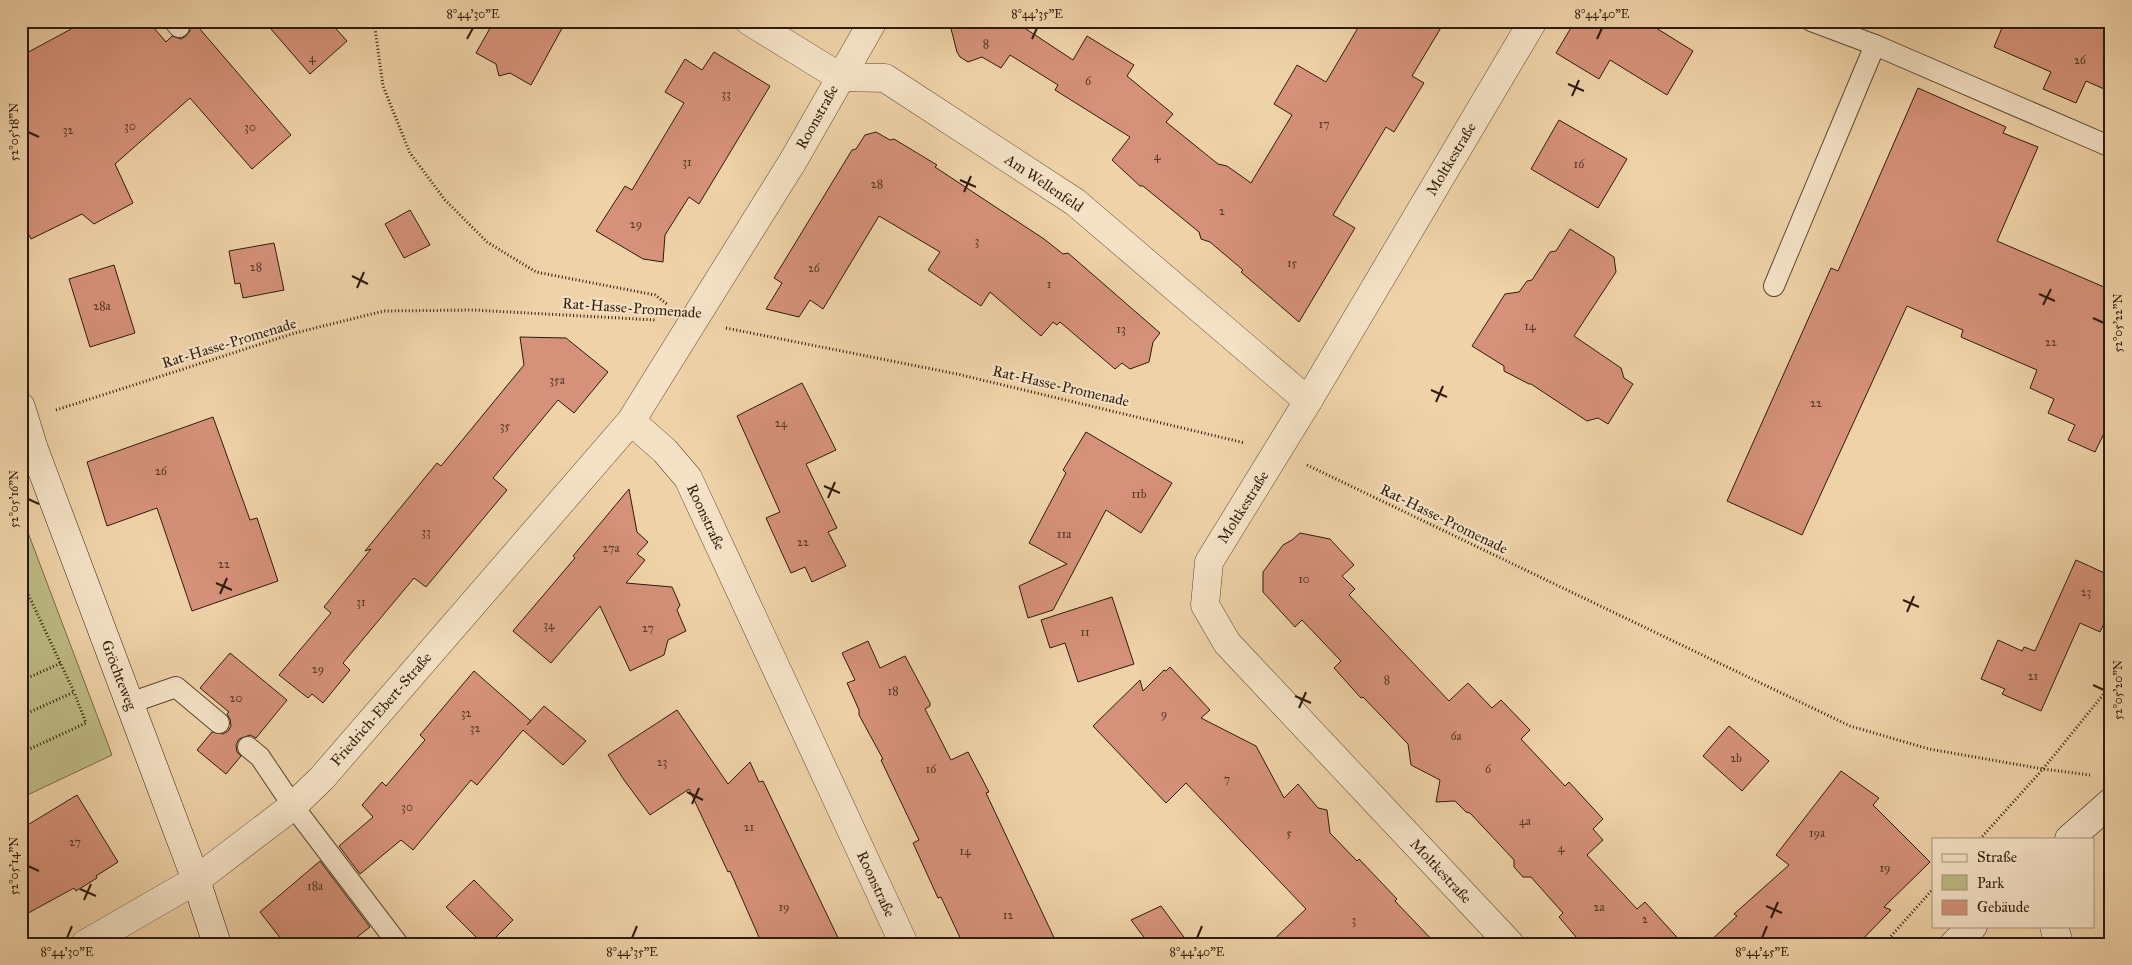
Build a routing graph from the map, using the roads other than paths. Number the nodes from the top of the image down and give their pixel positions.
1 (749, 21) edge
2 (873, 21) edge
3 (1533, 21) edge
4 (1812, 21) edge
5 (1875, 45) junction
6 (840, 77) junction
7 (2111, 147) edge
8 (1774, 286) dead end
9 (1308, 401) junction
10 (23, 413) edge
11 (631, 421) junction
12 (130, 703) junction
13 (219, 723) dead end
14 (248, 747) dead end
15 (2111, 802) edge
16 (293, 806) junction
17 (2070, 838) edge
18 (196, 880) junction
19 (1971, 928) edge
20 (2055, 928) edge
21 (85, 944) edge
22 (217, 944) edge
23 (398, 944) edge
24 (904, 944) edge
25 (1510, 944) edge
26 (1954, 944) edge
27 (2059, 944) edge

1 - 6 street
2 - 6 street, Roonstraße
3 - 9 street, Moltkestraße
4 - 5 lane
5 - 7 lane
5 - 8 lane
6 - 9 street, Am Wellenfeld
6 - 11 street, Roonstraße
9 - 25 street, Moltkestraße
10 - 12 street, Gröchteweg
11 - 16 street, Friedrich-Ebert-Straße
11 - 24 street, Roonstraße
12 - 13 lane
12 - 18 street, Gröchteweg
14 - 16 lane
15 - 17 street
16 - 18 street, Friedrich-Ebert-Straße
16 - 23 lane
18 - 21 street, Friedrich-Ebert-Straße
18 - 22 street, Gröchteweg
19 - 26 street
20 - 27 street

